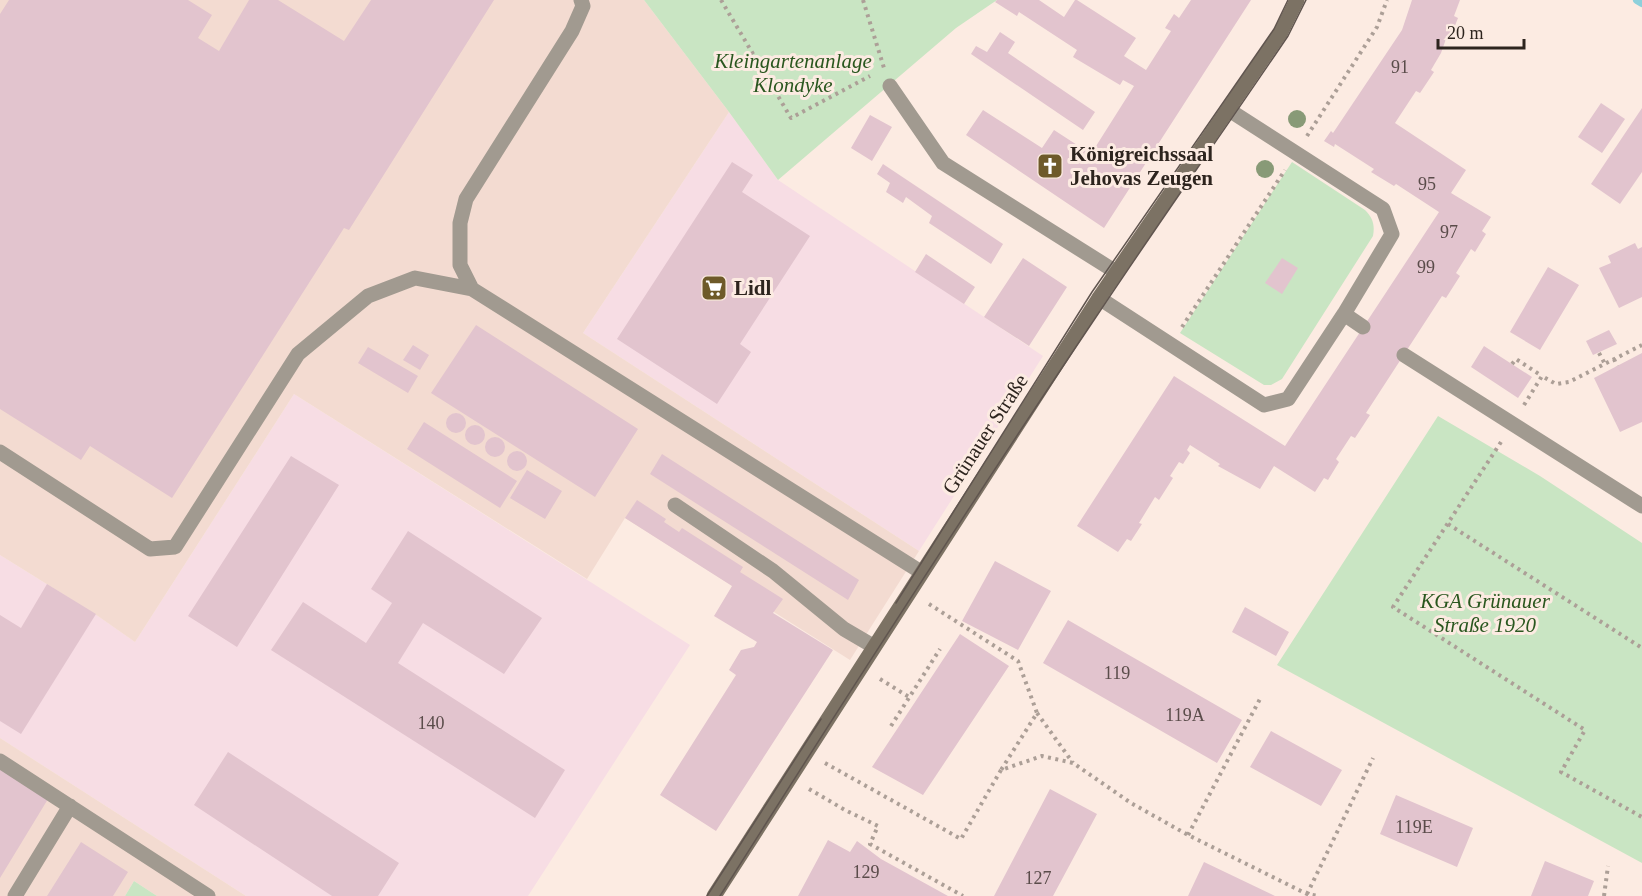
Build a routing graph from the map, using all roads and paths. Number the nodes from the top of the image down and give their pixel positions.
1 (581, 0) edge
2 (721, 0) edge
3 (863, 0) edge
4 (1297, 0) edge
5 (1387, 0) edge
6 (874, 74) dead end
7 (890, 87) joint
8 (1229, 110) junction
9 (1296, 153) junction
10 (1116, 272) junction
11 (472, 289) junction
12 (1099, 298) junction
13 (1344, 314) junction
14 (1363, 327) dead end
15 (1171, 345) junction
16 (1642, 345) edge
17 (1599, 353) dead end
18 (1404, 355) dead end
19 (1614, 359) junction
20 (1512, 364) dead end
21 (1605, 364) junction
22 (1617, 366) dead end
23 (1542, 376) junction
24 (1513, 424) junction
25 (0, 452) edge
26 (675, 505) dead end
27 (1642, 506) edge
28 (1448, 524) junction
29 (921, 572) junction
30 (928, 604) dead end
31 (873, 646) junction
32 (1642, 648) edge
33 (940, 649) dead end
34 (880, 679) dead end
35 (909, 697) junction
36 (1260, 699) dead end
37 (1037, 713) junction
38 (891, 726) dead end
39 (1373, 758) dead end
40 (0, 761) edge
41 (825, 763) dead end
42 (1073, 764) junction
43 (1001, 770) junction
44 (808, 789) dead end
45 (70, 806) junction
46 (1642, 817) edge
47 (1188, 835) junction
48 (1608, 866) dead end
49 (1307, 894) junction
50 (15, 896) edge
51 (208, 896) edge
52 (714, 896) edge
53 (963, 896) edge
54 (1318, 896) edge
55 (1604, 896) edge

1 - 11 lane
2 - 6 path
3 - 7 path
4 - 8 main road, Grünauer Straße
5 - 9 path
7 - 10 lane
8 - 9 lane
8 - 10 main road, Grünauer Straße
9 - 13 lane
9 - 15 path
10 - 12 main road, Grünauer Straße
11 - 25 lane
11 - 29 lane
12 - 15 lane
12 - 29 main road, Grünauer Straße
13 - 14 lane
13 - 15 lane
16 - 19 path
17 - 21 path
18 - 24 lane
19 - 21 path
19 - 22 path
20 - 23 path
21 - 23 path
23 - 24 path
24 - 27 lane
24 - 28 path
26 - 31 lane
28 - 32 path
28 - 46 path
29 - 31 main road, Grünauer Straße
30 - 37 path
31 - 52 main road, Grünauer Straße
33 - 35 path
34 - 35 path
35 - 38 path
36 - 47 path
37 - 42 path
37 - 43 path
39 - 49 path
40 - 45 lane
41 - 43 path
42 - 43 path
42 - 47 path
44 - 53 path
45 - 50 lane
45 - 51 lane
47 - 49 path
48 - 55 path
49 - 54 path

